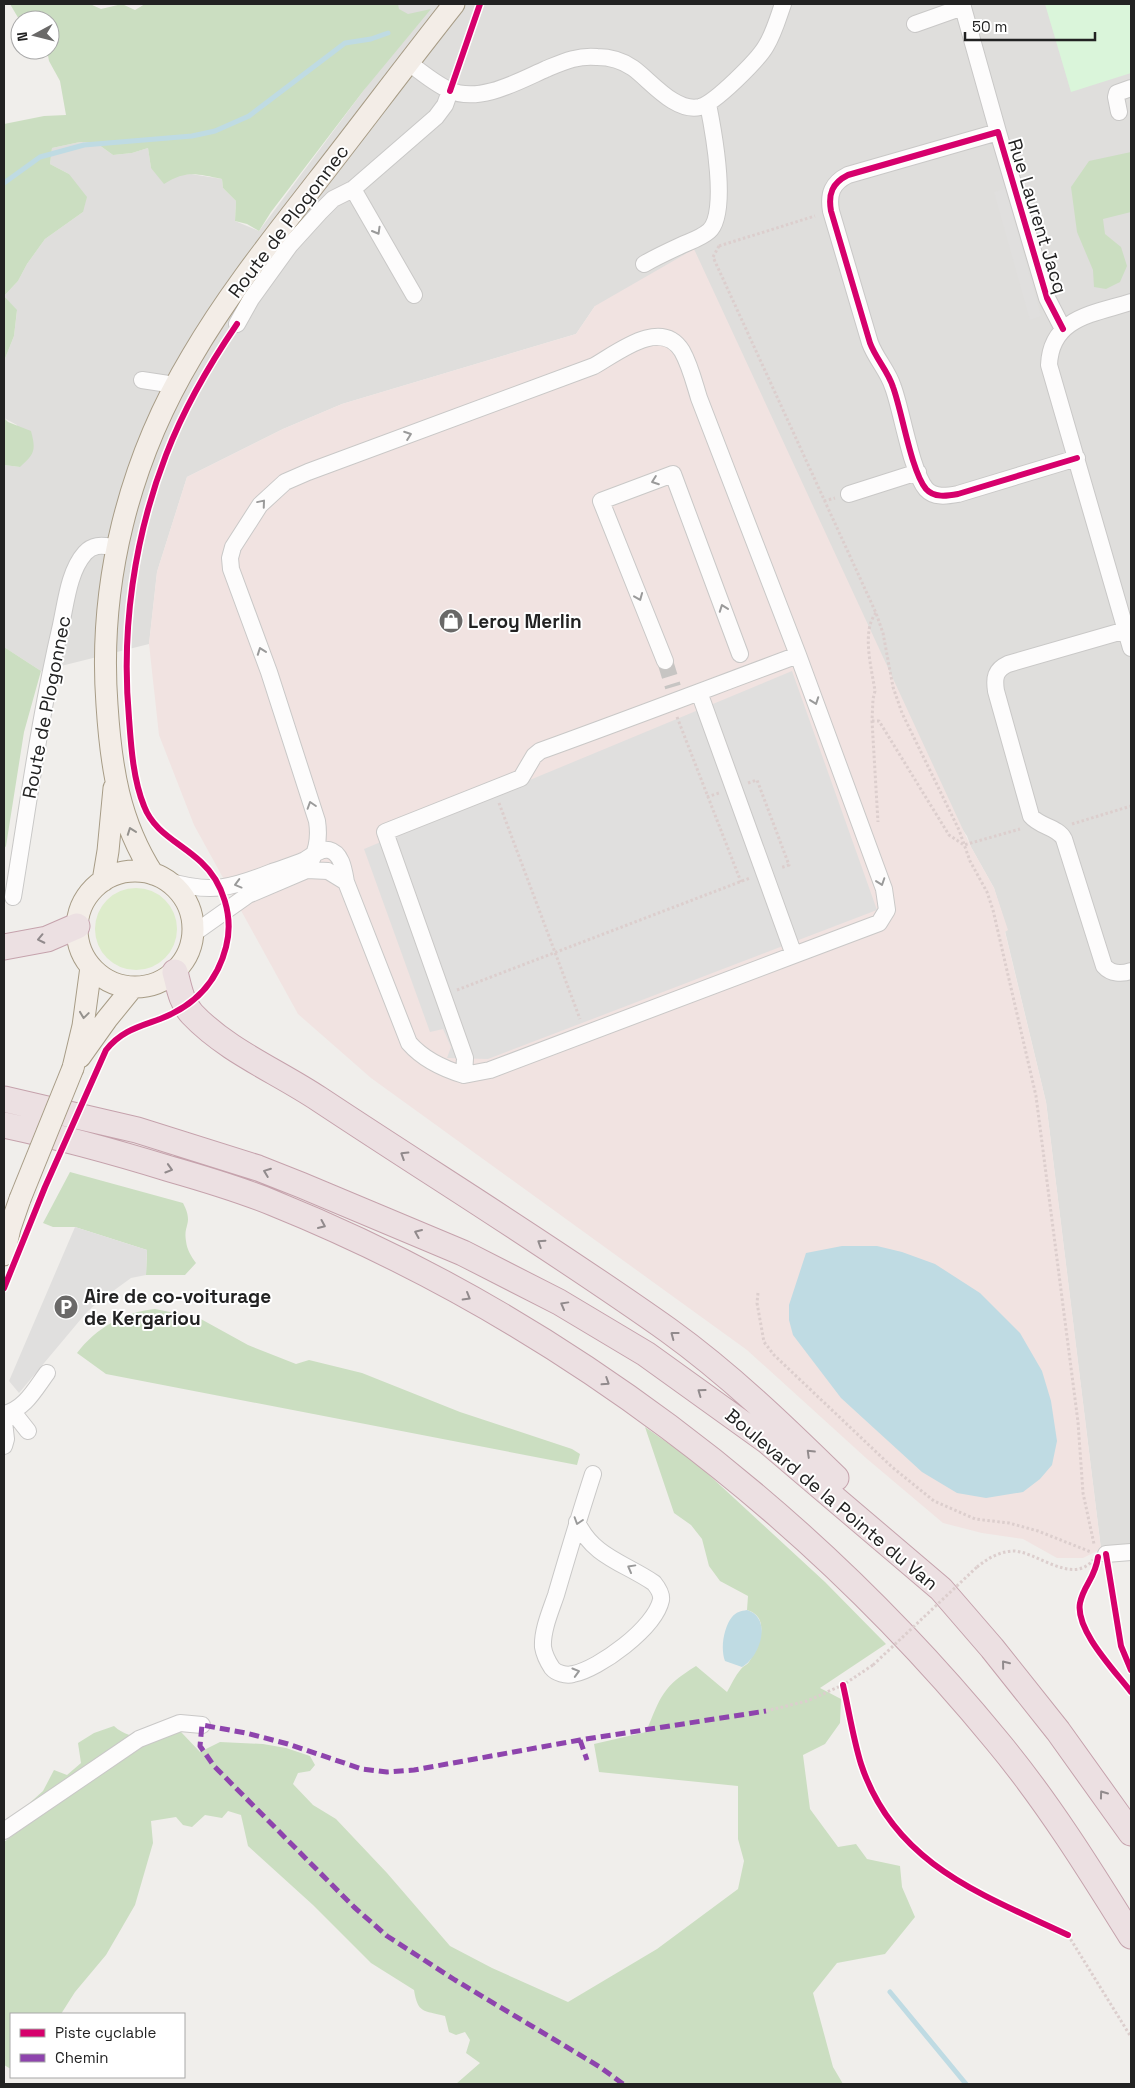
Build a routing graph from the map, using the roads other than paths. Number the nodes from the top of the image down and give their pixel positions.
1 (454, 4) edge
2 (783, 4) edge
3 (962, 6) edge
4 (915, 24) dead end
5 (408, 62) junction
6 (1131, 88) edge
7 (450, 90) junction
8 (708, 104) junction
9 (1119, 112) dead end
10 (998, 132) junction
11 (353, 189) junction
12 (644, 264) dead end
13 (414, 295) dead end
14 (1131, 302) edge
15 (236, 324) dead end
16 (1063, 329) junction
17 (142, 380) dead end
18 (175, 385) junction
19 (1077, 458) junction
20 (918, 472) junction
21 (849, 494) dead end
22 (116, 547) junction
23 (1126, 630) junction
24 (1131, 648) edge
25 (798, 655) junction
26 (665, 661) tunnel mouth
27 (744, 663) junction
28 (699, 692) junction
29 (114, 778) junction
30 (316, 852) junction
31 (307, 870) junction
32 (161, 878) junction
33 (103, 881) junction
34 (346, 882) junction
35 (12, 897) dead end
36 (77, 926) junction
37 (193, 934) junction
38 (4, 947) edge
39 (794, 955) junction
40 (91, 967) junction
41 (175, 972) junction
42 (1131, 972) edge
43 (133, 987) junction
44 (73, 1068) junction
45 (464, 1075) junction
46 (4, 1099) edge
47 (4, 1125) edge
48 (4, 1142) edge
49 (135, 1158) junction
50 (7, 1232) edge
51 (4, 1255) edge
52 (47, 1373) dead end
53 (7, 1416) edge
54 (28, 1431) dead end
55 (4, 1446) edge
56 (593, 1474) dead end
57 (577, 1522) junction
58 (1131, 1552) edge
59 (1102, 1555) road end
60 (941, 1590) junction
61 (202, 1725) dead end
62 (4, 1831) edge
63 (1131, 1833) edge
64 (1131, 1936) edge

1 - 5 main road, Route de Plogonnec
2 - 8 street
3 - 4 street
3 - 10 street, Rue Laurent Jacq
5 - 7 street
5 - 18 main road, Route de Plogonnec
6 - 9 street
7 - 8 street
7 - 11 street, Route de Plogonnec
8 - 12 street
10 - 16 street, Rue Laurent Jacq
10 - 20 street, Rue Laurent Jacq
11 -> 13 street, Route de Plogonnec
11 - 15 street, Route de Plogonnec
14 - 16 street
16 - 19 street
17 - 18 street
18 - 22 main road, Route de Plogonnec
19 - 20 street, Rue Laurent Jacq
19 - 23 street
20 - 21 street
22 - 29 main road, Route de Plogonnec
22 - 35 street, Route de Plogonnec
23 - 24 street
23 - 42 street
25 - 27 street
30 -> 25 street
25 -> 39 street
27 -> 26 street
27 - 28 street
28 - 39 street
28 - 45 street
32 -> 29 main road, Route de Plogonnec
29 - 33 main road, Route de Plogonnec
30 - 31 street
30 -> 32 street
30 - 34 street
31 - 34 street
31 - 37 street
32 - 33 main road
32 - 37 main road
33 - 36 main road
34 - 45 street
36 -> 38 highway
36 - 40 main road
37 - 41 main road
39 - 45 street
40 - 43 main road
40 -> 44 main road
41 - 43 main road
60 -> 41 highway
43 - 44 main road
44 - 50 main road, bridge
60 -> 46 highway, Boulevard de la Pointe du Van
47 - 49 highway
48 - 49 highway
49 -> 64 highway
50 - 51 main road
52 - 53 street
53 - 54 street
53 - 55 street
56 -> 57 street
57 -> 57 street
58 - 59 street
63 -> 60 highway, Boulevard de la Pointe du Van
61 - 62 street

